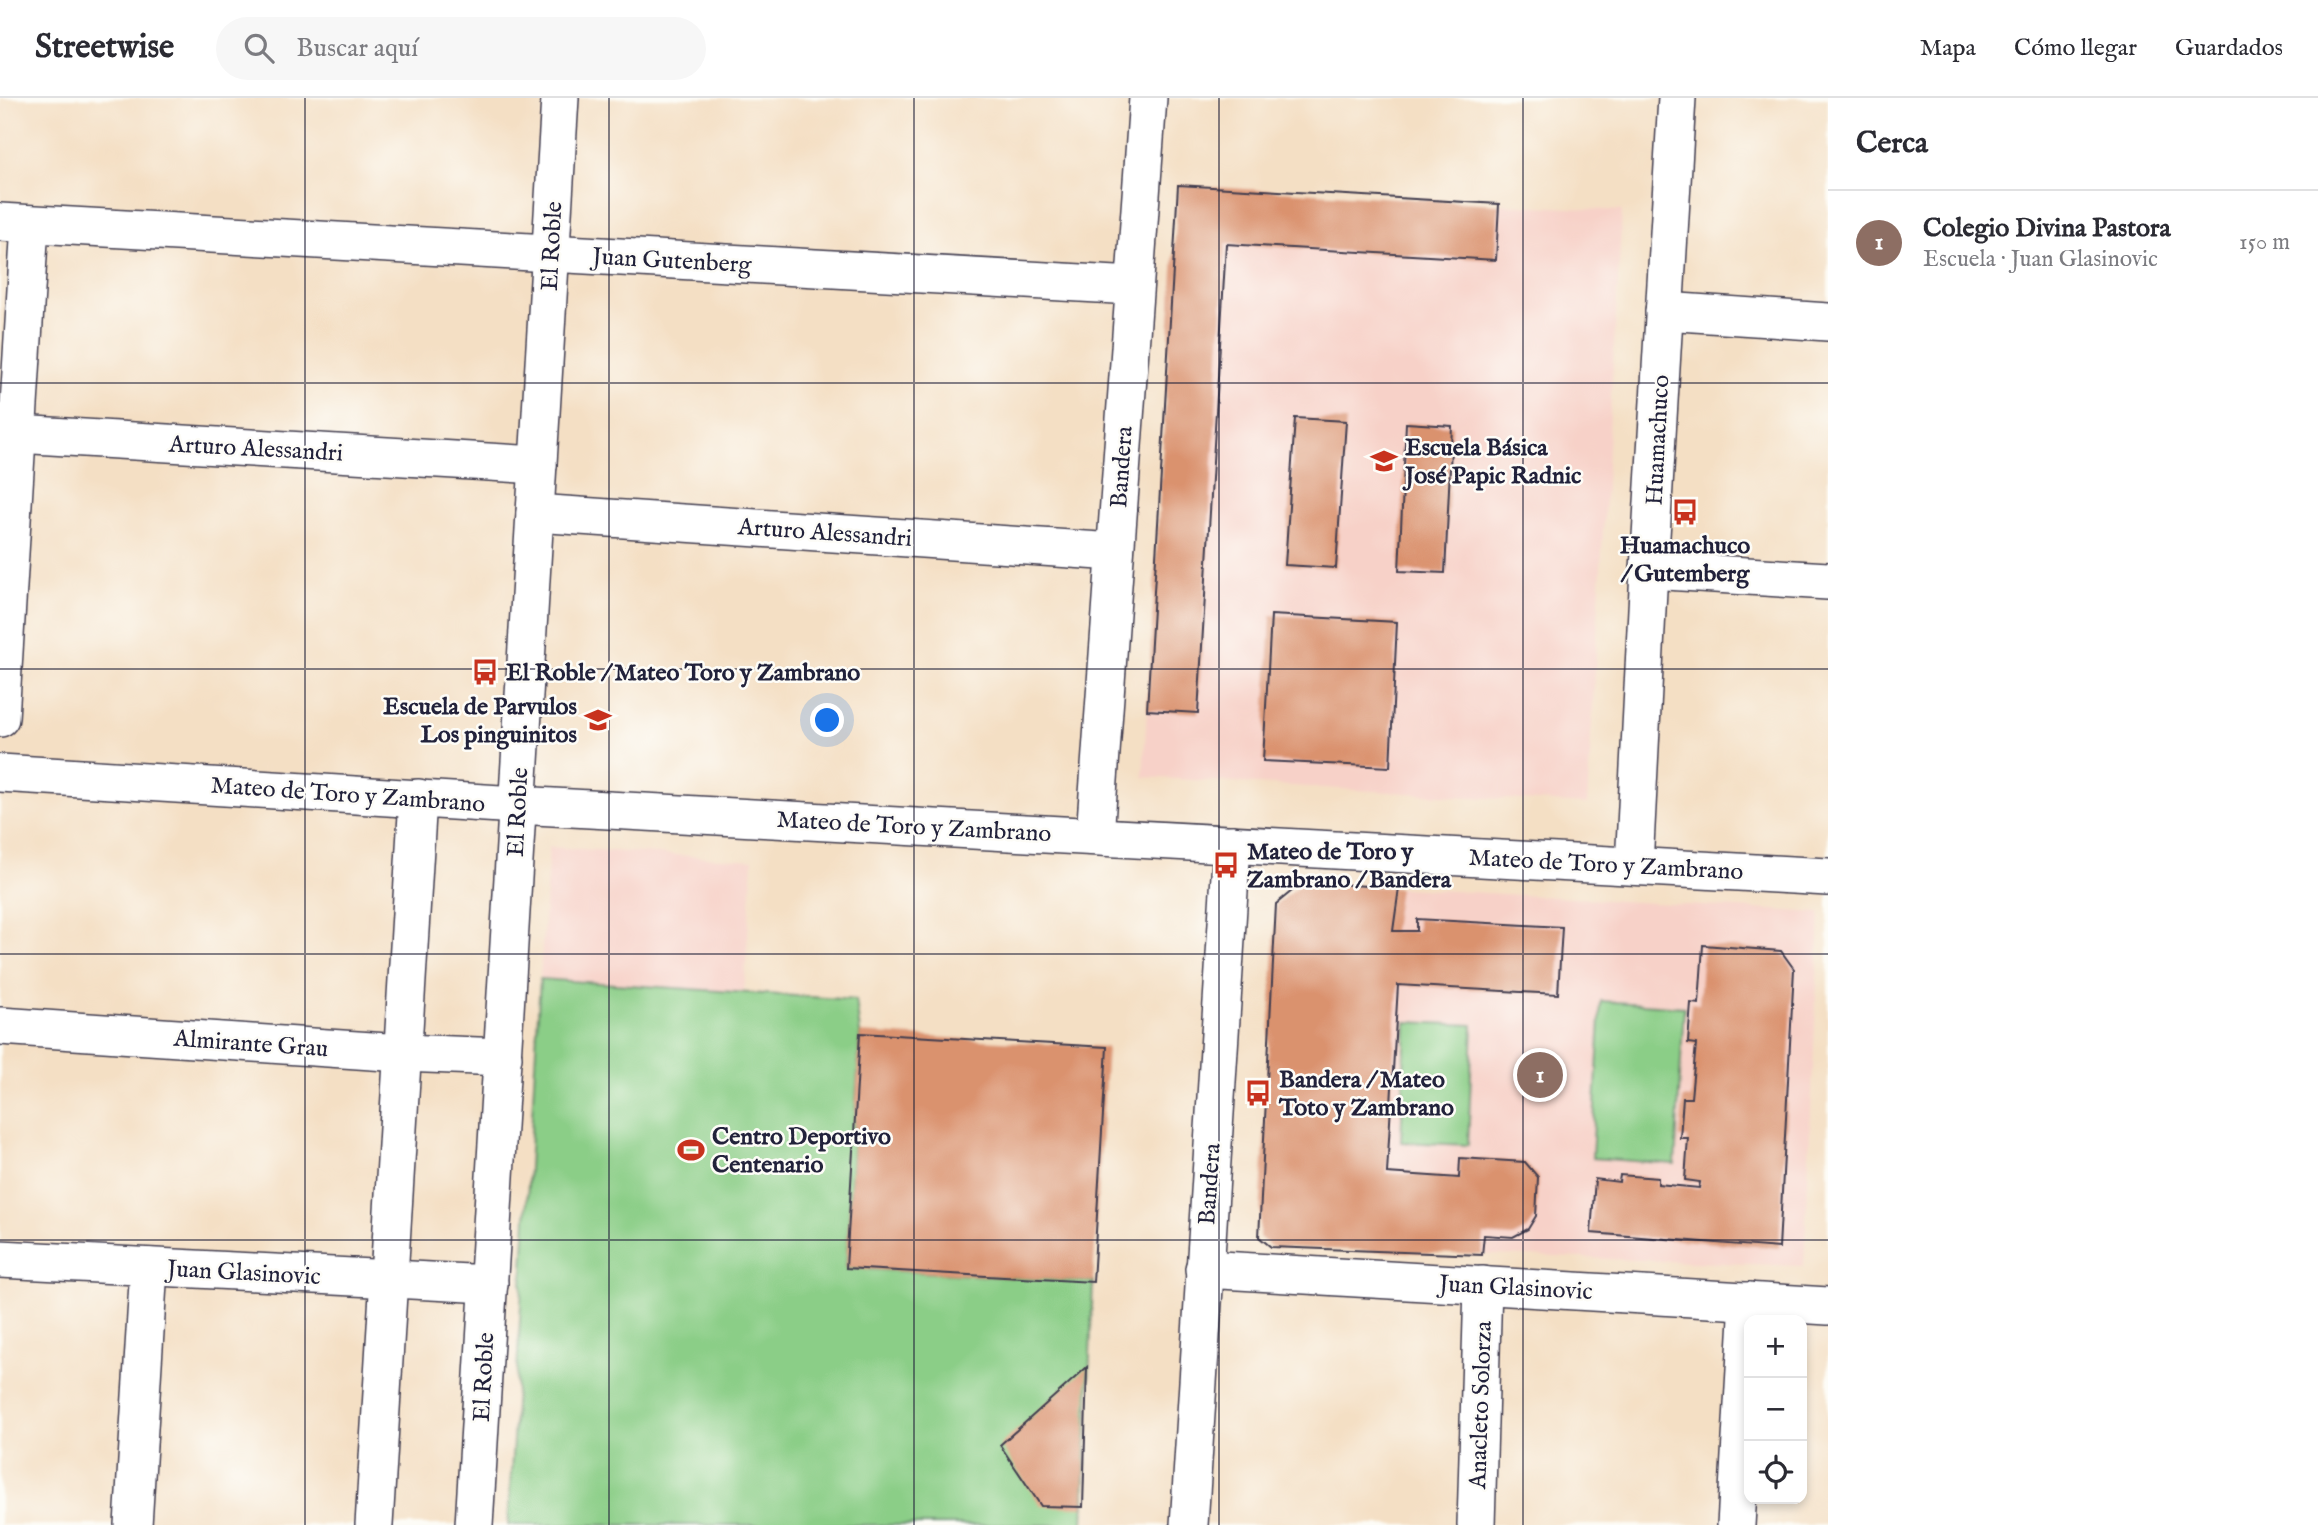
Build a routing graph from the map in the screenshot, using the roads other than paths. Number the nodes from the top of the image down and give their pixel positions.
1 (560, 98) edge
2 (1148, 98) edge
3 (1678, 98) edge
4 (15, 223) edge
5 (551, 253) junction
6 (1134, 286) junction
7 (1664, 311) junction
8 (1828, 322) edge
9 (17, 435) junction
10 (538, 465) junction
11 (7, 483) edge
12 (535, 513) junction
13 (1115, 552) junction
14 (1649, 570) junction
15 (1828, 581) edge
16 (0, 718) edge
17 (0, 773) edge
18 (418, 798) junction
19 (517, 805) junction
20 (1095, 836) junction
21 (1232, 844) junction
22 (1634, 866) junction
23 (1828, 877) edge
24 (0, 1026) edge
25 (402, 1053) junction
26 (502, 1057) junction
27 (0, 1259) edge
28 (149, 1267) junction
29 (1204, 1269) junction
30 (389, 1279) junction
31 (489, 1284) junction
32 (1483, 1285) junction
33 (1828, 1298) edge
34 (1749, 1301) junction
35 (133, 1525) edge
36 (373, 1525) edge
37 (474, 1525) edge
38 (1189, 1525) edge
39 (1476, 1525) edge
40 (1736, 1525) edge

1 - 5 street, El Roble
2 - 6 street, Bandera
3 - 7 street, Huamachuco
4 - 5 street, Juan Gutenberg
4 - 9 street
5 - 6 street, Juan Gutenberg
5 - 10 street, El Roble
6 - 13 street, Bandera
7 - 8 street
7 - 14 street, Huamachuco
9 - 10 street, Arturo Alessandri
9 - 11 street
10 - 12 street, El Roble
11 - 16 street
12 - 13 street, Arturo Alessandri
12 - 19 street, El Roble
13 - 20 street, Bandera
14 - 15 street
14 - 22 street, Huamachuco
17 - 18 street, Mateo de Toro y Zambrano
18 - 19 street, Mateo de Toro y Zambrano
18 - 25 street
19 - 20 street, Mateo de Toro y Zambrano
19 - 26 street, El Roble
20 - 21 street, Mateo de Toro y Zambrano
21 - 22 street, Mateo de Toro y Zambrano
21 - 29 street, Bandera
22 - 23 street, Mateo de Toro y Zambrano
24 - 25 street, Almirante Grau
25 - 26 street, Almirante Grau
25 - 30 street
26 - 31 street, El Roble
27 - 28 street, Juan Glasinovic
28 - 30 street, Juan Glasinovic
28 - 35 street
29 - 32 street, Juan Glasinovic
29 - 38 street, Bandera
30 - 31 street, Juan Glasinovic
30 - 36 street
31 - 37 street, El Roble
32 - 34 street, Juan Glasinovic
32 - 39 street, Anacleto Solorza
33 - 34 street, Juan Glasinovic
34 - 40 street

